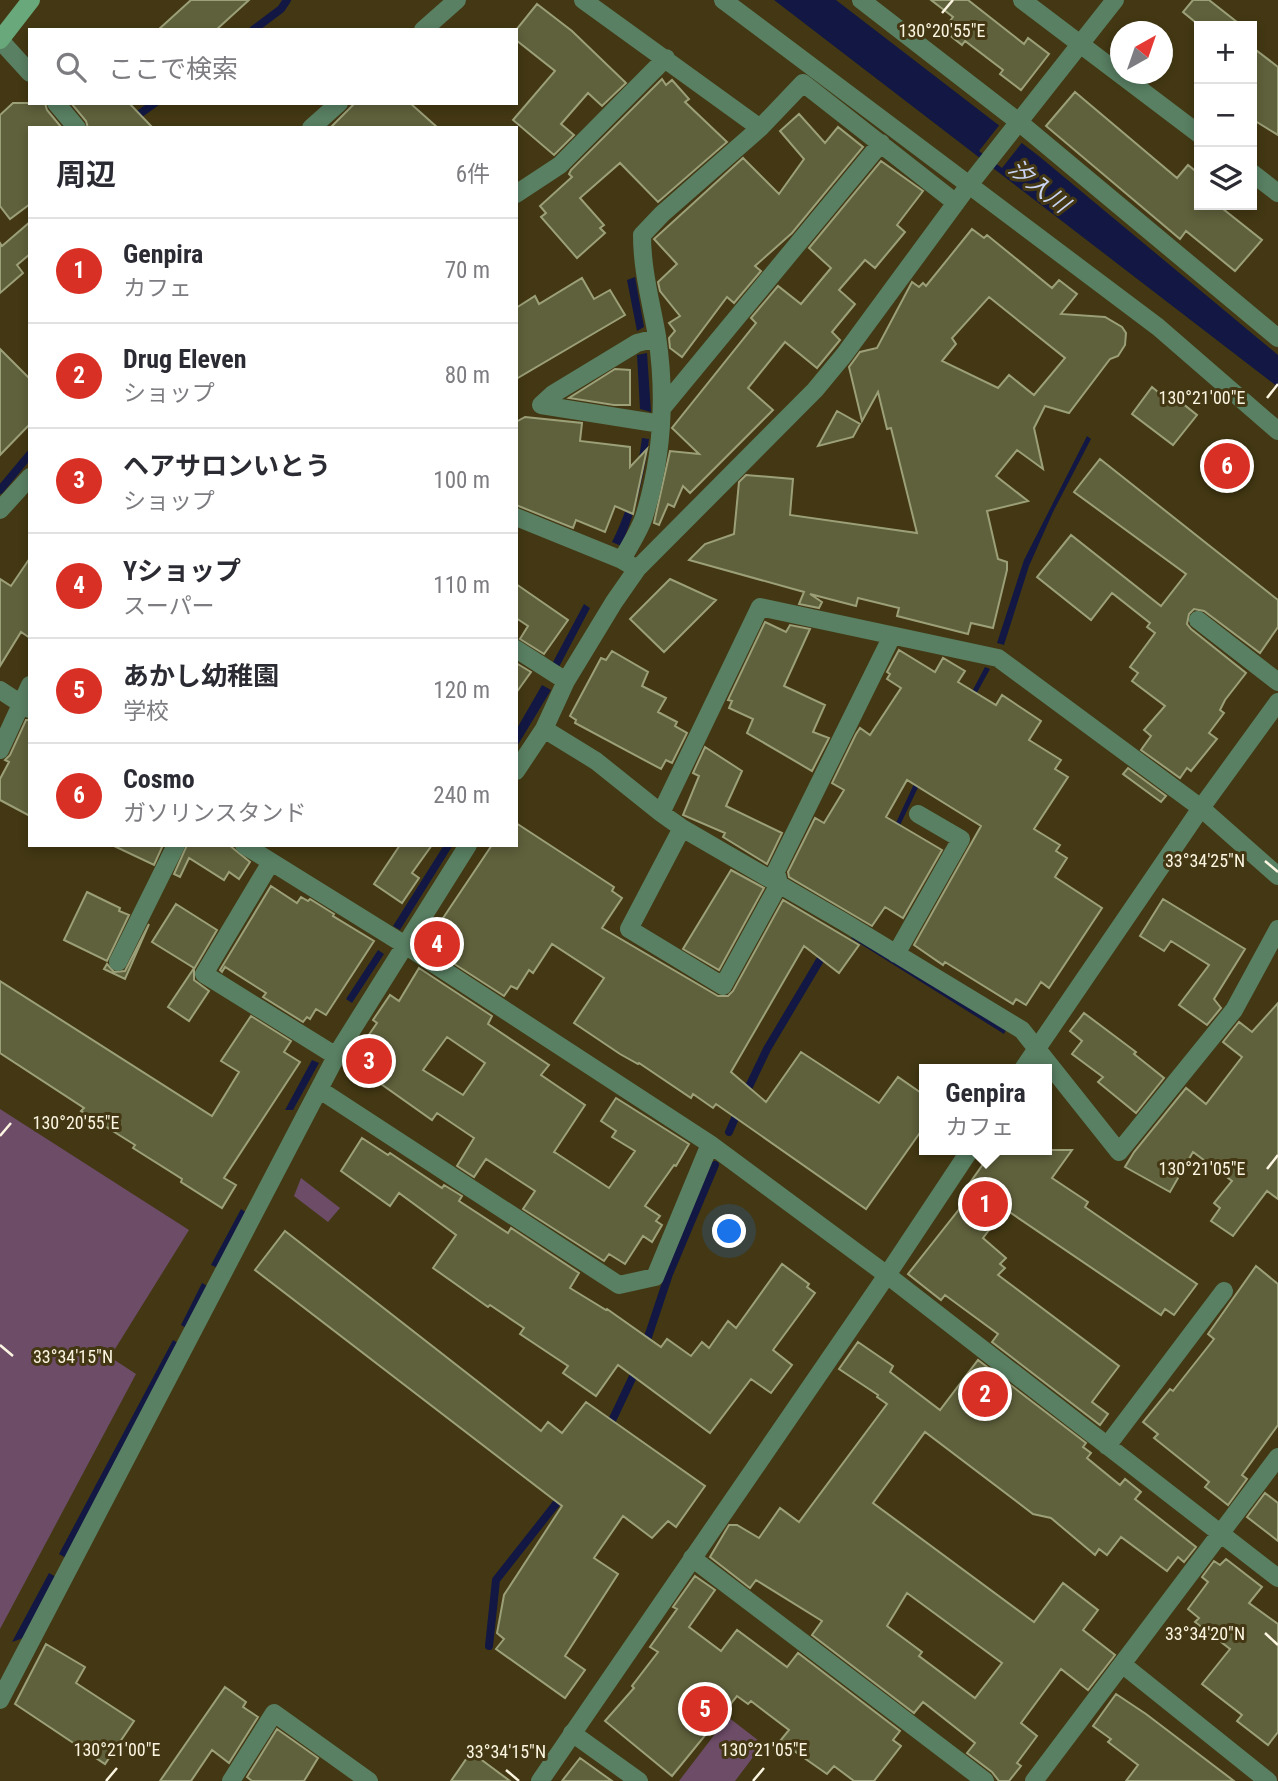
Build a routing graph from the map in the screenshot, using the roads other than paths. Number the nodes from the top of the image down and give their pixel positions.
1 (31, 0) edge
2 (457, 0) edge
3 (583, 0) edge
4 (723, 0) edge
5 (861, 0) edge
6 (1022, 0) edge
7 (1115, 0) edge
8 (425, 28) edge
9 (0, 40) edge
10 (1081, 45) junction
11 (666, 58) junction
12 (28, 71) edge
13 (58, 105) edge
14 (337, 105) edge
15 (1020, 123) junction
16 (75, 126) edge
17 (313, 126) edge
18 (760, 128) junction
19 (1194, 130) edge
20 (881, 144) junction
21 (1257, 177) edge
22 (970, 185) junction
23 (518, 193) edge
24 (1278, 193) edge
25 (956, 203) junction
26 (657, 338) junction
27 (1278, 338) edge
28 (662, 415) junction
29 (1278, 431) edge
30 (28, 479) edge
31 (6, 497) edge
32 (518, 518) edge
33 (630, 565) junction
34 (1198, 620) dead end
35 (892, 636) junction
36 (518, 650) edge
37 (566, 681) junction
38 (1278, 682) edge
39 (0, 690) edge
40 (1278, 702) edge
41 (25, 707) edge
42 (544, 729) junction
43 (0, 750) edge
44 (518, 768) edge
45 (1201, 808) junction
46 (661, 813) junction
47 (918, 814) dead end
48 (682, 828) junction
49 (175, 847) edge
50 (247, 847) edge
51 (467, 847) edge
52 (271, 862) junction
53 (1278, 876) edge
54 (779, 884) junction
55 (1278, 929) edge
56 (405, 945) junction
57 (896, 954) junction
58 (118, 962) dead end
59 (1037, 1048) junction
60 (336, 1056) junction
61 (1026, 1064) edge
62 (1050, 1064) edge
63 (1052, 1067) edge
64 (320, 1090) junction
65 (710, 1143) junction
66 (967, 1155) edge
67 (887, 1275) junction
68 (1224, 1291) dead end
69 (1107, 1446) junction
70 (1278, 1457) edge
71 (1220, 1533) junction
72 (692, 1558) junction
73 (1278, 1578) edge
74 (0, 1659) edge
75 (1122, 1664) junction
76 (16, 1668) junction
77 (0, 1700) edge
78 (572, 1733) junction
79 (231, 1781) edge
80 (369, 1781) edge
81 (540, 1781) edge
82 (639, 1781) edge
83 (985, 1781) edge
84 (1034, 1781) edge
85 (1268, 1781) edge

1 - 9 main road
2 - 8 street
3 - 11 street
4 - 22 street
5 - 15 street
6 - 10 street
7 - 10 street
9 - 12 street
10 - 15 street
10 - 19 street
11 - 18 street
11 - 23 street
13 - 16 street
14 - 17 street
15 - 22 street
15 - 27 street
18 - 20 street
18 - 26 street
20 - 25 street
20 - 28 street
21 - 24 street
22 - 25 street
22 - 29 street
25 - 33 street
26 - 28 street
26 - 28 street
28 - 33 street
30 - 31 street
32 - 33 street
33 - 37 street
34 - 38 street
35 - 45 street
35 - 46 street
35 - 54 street
36 - 37 street
37 - 42 street
39 - 41 street
40 - 45 street
41 - 43 street
42 - 44 street
42 - 46 street
45 - 53 street
45 - 59 street
46 - 48 street
47 - 57 street
48 - 54 street
48 - 54 street
49 - 58 street
50 - 52 street
51 - 56 street
52 - 56 street
52 - 60 street
54 - 57 street
55 - 63 street
56 - 60 street
56 - 65 street
57 - 59 street
59 - 61 street
59 - 62 street
60 - 64 street
64 - 65 street
64 - 76 street
65 - 67 street
66 - 67 street
67 - 69 street
67 - 72 street
68 - 69 street
69 - 71 street
70 - 71 street
71 - 73 street
71 - 75 street
72 - 78 street
72 - 83 street
74 - 76 street
75 - 84 street
75 - 85 street
76 - 77 street
78 - 81 street
78 - 82 street
79 - 80 street

